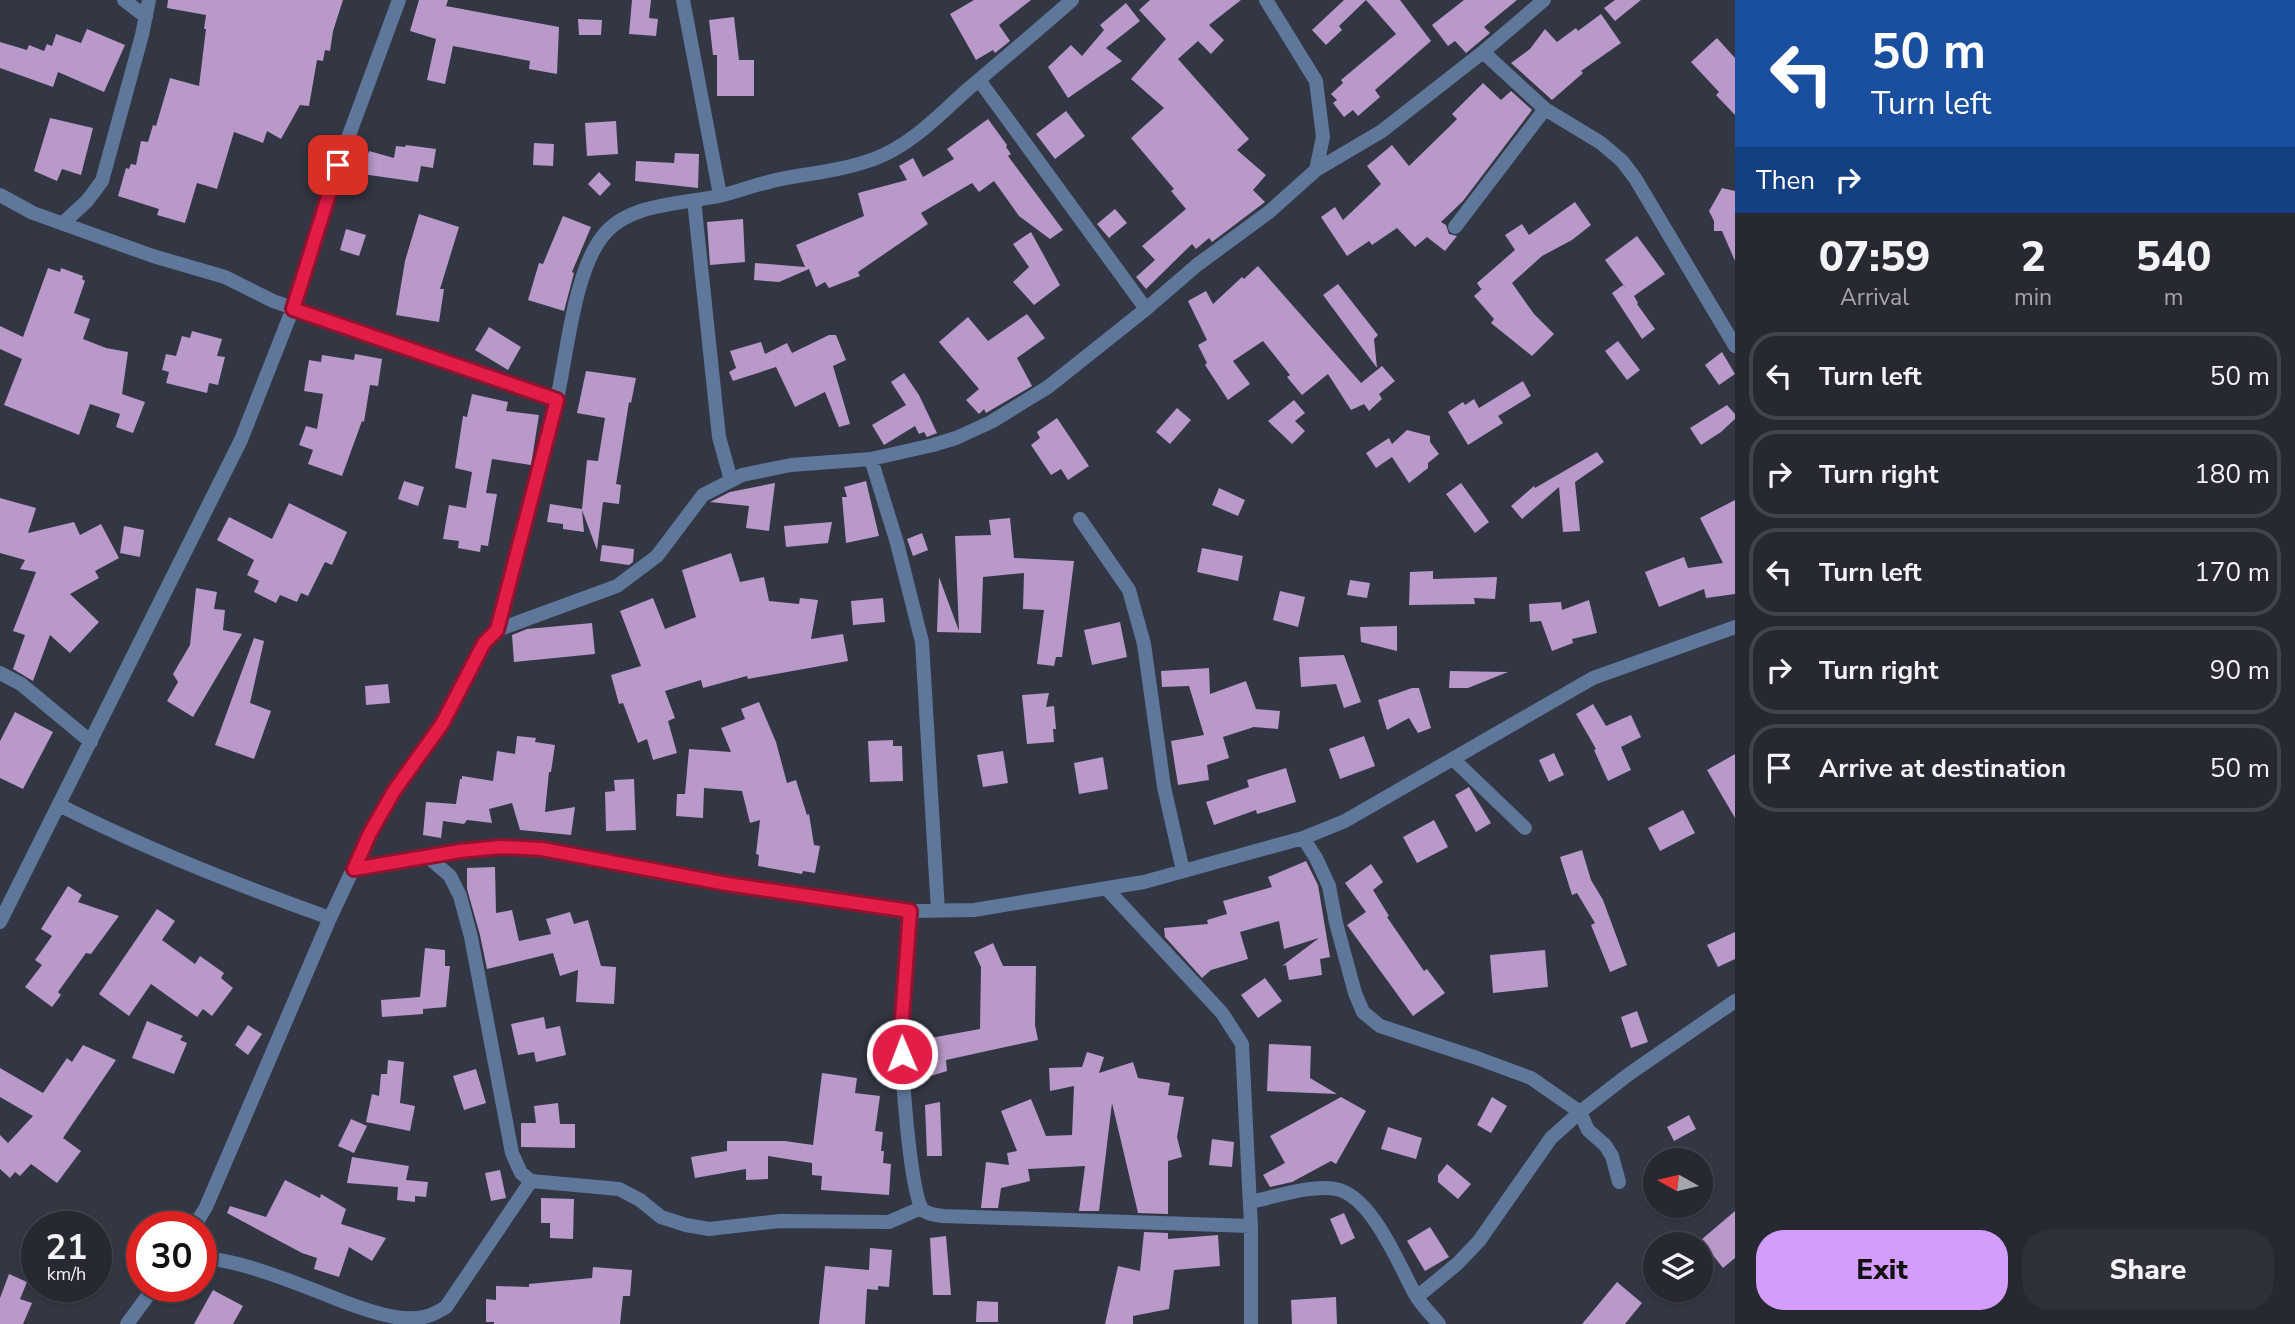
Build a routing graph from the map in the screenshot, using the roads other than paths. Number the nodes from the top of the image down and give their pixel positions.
1 (124, 0) edge
2 (149, 0) edge
3 (399, 0) edge
4 (683, 0) edge
5 (1072, 0) edge
6 (1266, 0) edge
7 (1544, 0) edge
8 (146, 17) junction
9 (1483, 52) junction
10 (979, 80) junction
11 (1545, 109) junction
12 (1316, 170) junction
13 (720, 195) junction
14 (3, 200) edge
15 (694, 200) junction
16 (63, 223) junction
17 (1455, 227) dead end
18 (293, 309) junction
19 (1146, 309) junction
20 (1735, 346) edge
21 (557, 400) junction
22 (871, 459) junction
23 (731, 480) junction
24 (1080, 519) dead end
25 (1735, 627) edge
26 (497, 630) junction
27 (0, 673) edge
28 (91, 743) junction
29 (1454, 760) junction
30 (58, 805) junction
31 (1525, 828) dead end
32 (1303, 838) junction
33 (427, 856) junction
34 (354, 869) junction
35 (1183, 871) junction
36 (17, 887) junction
37 (1107, 889) junction
38 (0, 891) edge
39 (910, 911) junction
40 (938, 911) junction
41 (330, 918) junction
42 (0, 922) edge
43 (1735, 1001) edge
44 (1580, 1112) junction
45 (531, 1181) junction
46 (1619, 1182) dead end
47 (1250, 1202) junction
48 (921, 1208) junction
49 (204, 1211) edge
50 (1251, 1226) junction
51 (217, 1259) edge
52 (1417, 1297) junction
53 (143, 1302) edge
54 (415, 1321) edge
55 (127, 1324) edge
56 (1251, 1324) edge
57 (1439, 1324) edge

1 - 8 street
2 - 8 street
3 - 18 street
4 - 13 street
5 - 10 street
6 - 12 street
7 - 9 street
8 - 16 street
9 - 11 street
9 - 12 street
10 - 13 street
10 - 19 street
11 - 17 street
11 - 20 street
12 - 19 street
13 - 15 street
14 - 16 street
15 - 21 street
15 - 23 street
16 - 18 street
18 - 21 street
18 - 28 street
19 - 22 street
21 - 26 street
22 - 23 street
22 - 40 street
23 - 26 street
24 - 35 street
25 - 29 street
26 - 34 street
27 - 28 street
28 - 30 street
29 - 31 street
29 - 32 street
30 - 36 street
30 - 41 street
32 - 35 street
32 - 44 street
33 - 34 street
33 - 39 street
33 - 45 street
34 - 41 street
35 - 37 street
36 - 38 street
36 - 42 street
37 - 40 street
37 - 47 street
39 - 40 street
39 - 48 street
41 - 49 street
43 - 44 street
44 - 46 street
44 - 52 street
45 - 48 street
45 - 54 street
47 - 50 street
47 - 52 street
48 - 50 street
50 - 56 street
51 - 54 street
52 - 57 street
53 - 55 street

